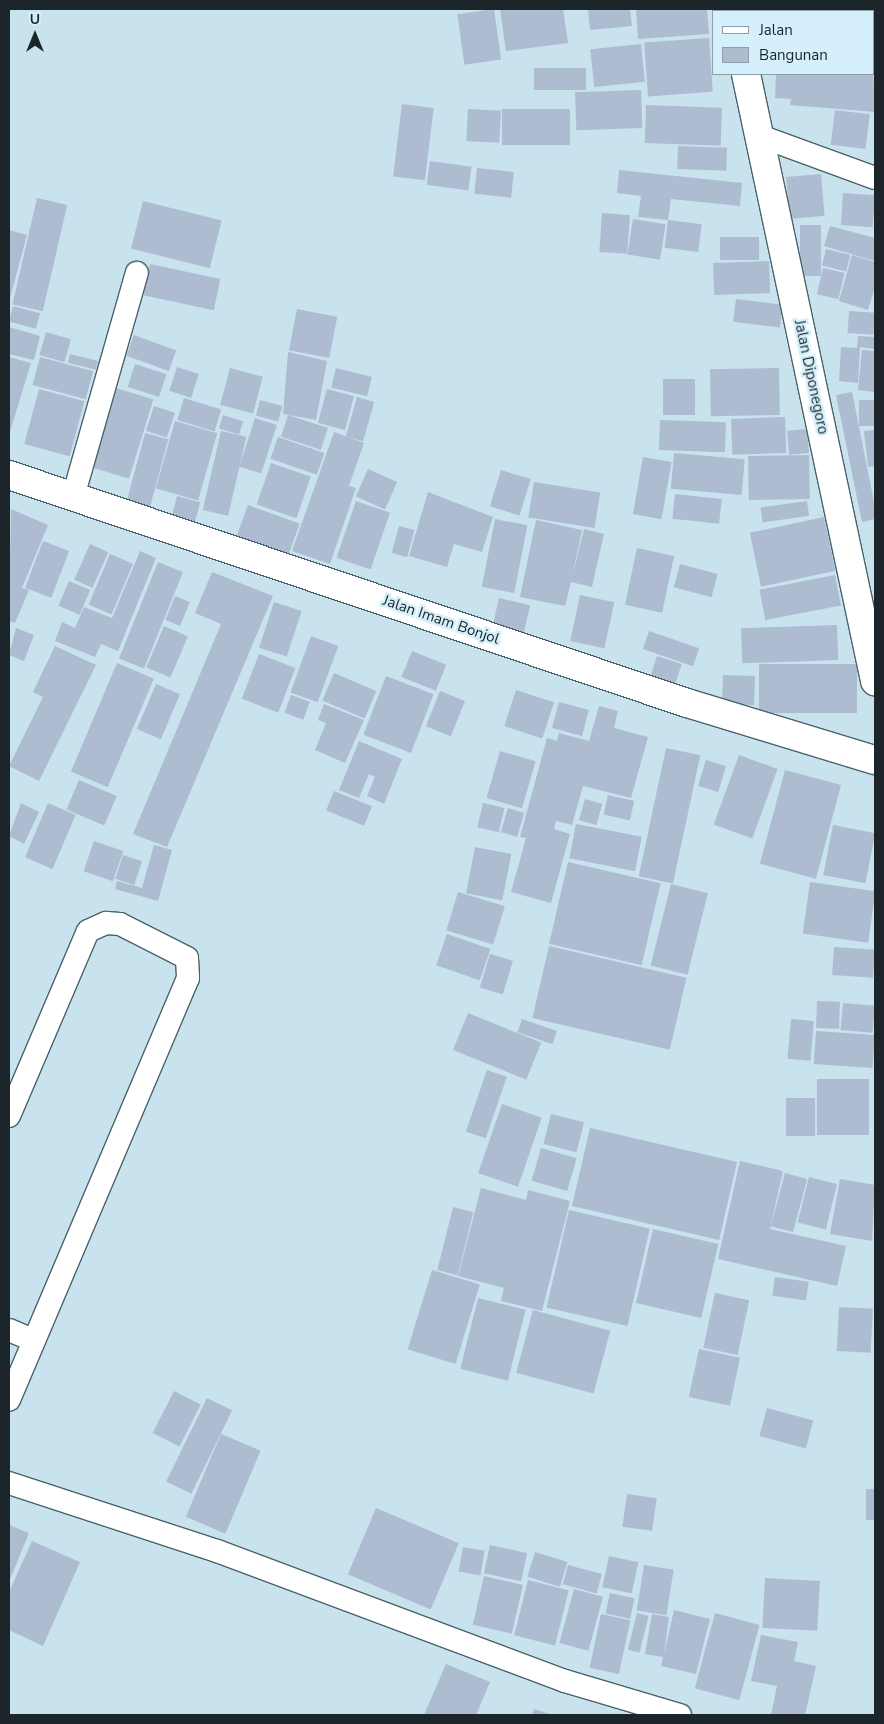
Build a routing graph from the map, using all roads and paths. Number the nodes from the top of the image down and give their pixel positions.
1 (746, 75) edge
2 (760, 136) junction
3 (875, 178) edge
4 (137, 273) dead end
5 (9, 475) edge
6 (73, 497) junction
7 (875, 681) edge
8 (875, 760) edge
9 (9, 1116) edge
10 (9, 1330) edge
11 (33, 1340) junction
12 (9, 1400) edge
13 (9, 1483) edge
14 (680, 1715) edge

1 - 2 main road, Jalan Diponegoro
2 - 3 street
2 - 7 main road, Jalan Diponegoro
4 - 6 street
5 - 6 main road, Jalan Imam Bonjol
6 - 8 main road, Jalan Imam Bonjol
9 - 11 street
10 - 11 street
11 - 12 street
13 - 14 street

